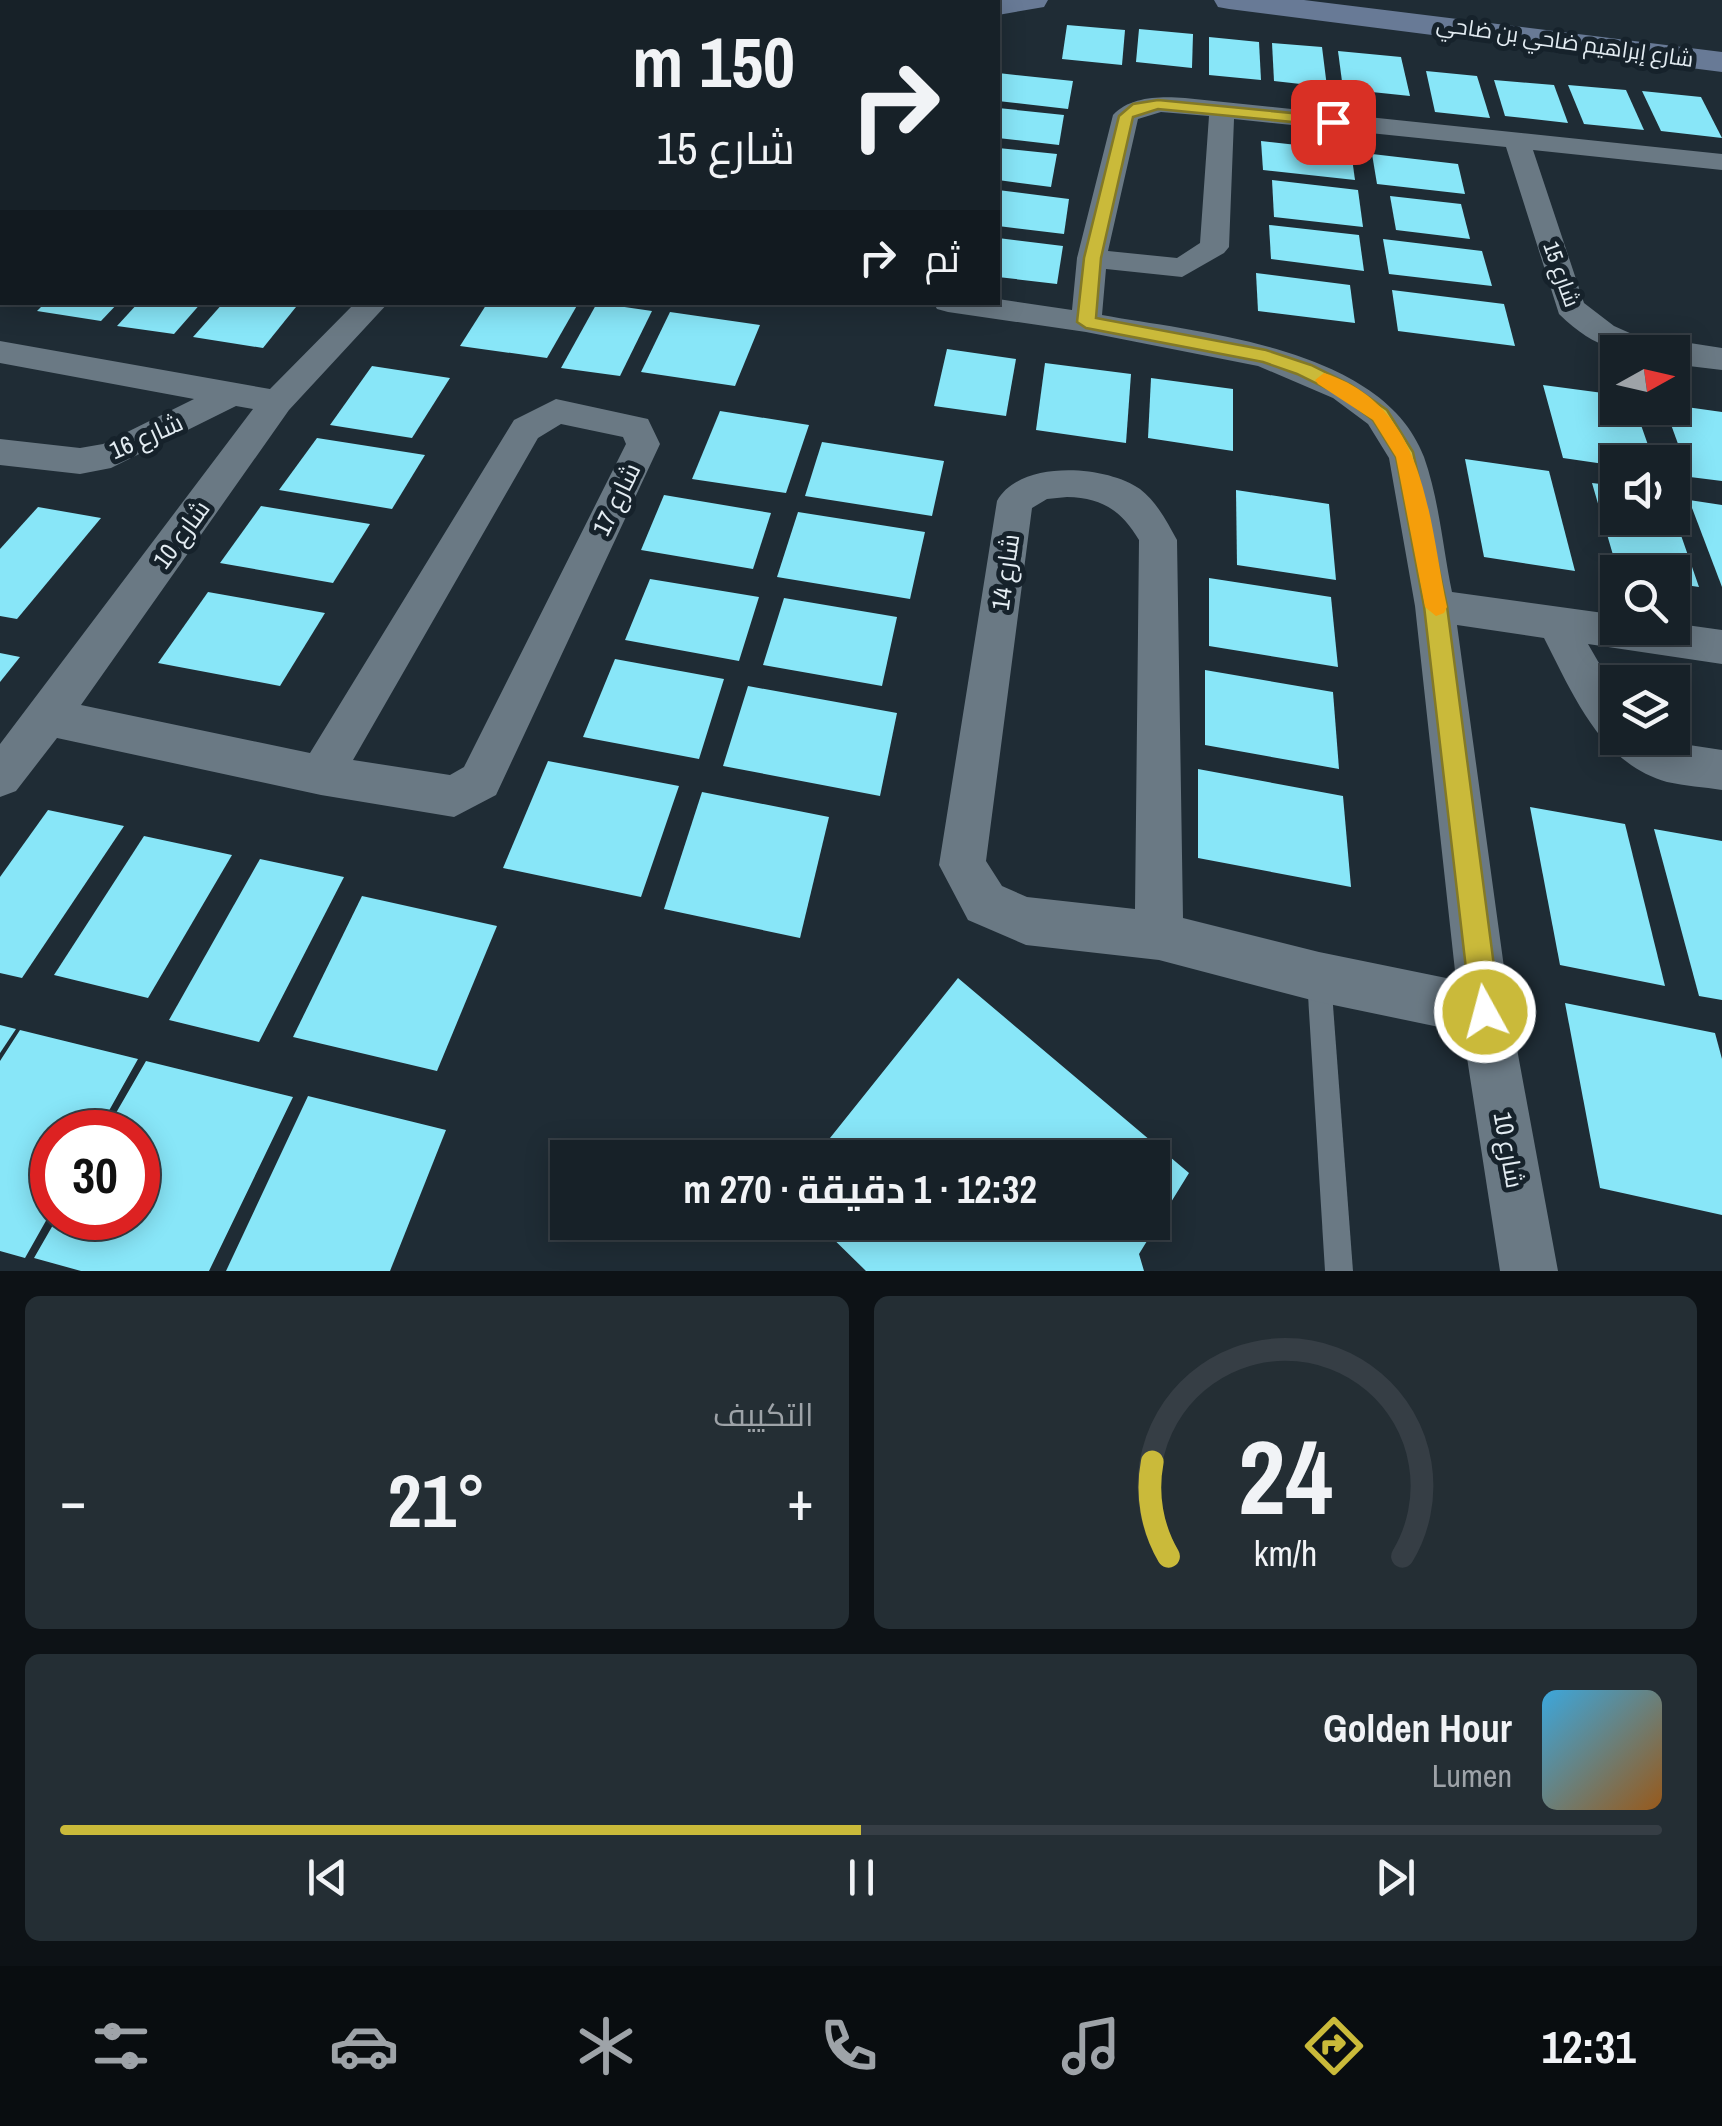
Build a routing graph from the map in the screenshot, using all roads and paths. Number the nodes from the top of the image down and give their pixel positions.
1 (1229, 0) edge
2 (1470, 0) edge
3 (1722, 34) edge
4 (1722, 62) edge
5 (1222, 110) junction
6 (1517, 141) junction
7 (1722, 162) edge
8 (1092, 258) junction
9 (371, 305) edge
10 (969, 305) edge
11 (1086, 322) junction
12 (0, 352) edge
13 (1722, 359) edge
14 (228, 396) junction
15 (277, 402) junction
16 (0, 452) edge
17 (1436, 606) junction
18 (1557, 625) junction
19 (1722, 647) edge
20 (1600, 706) edge
21 (48, 718) junction
22 (1657, 755) edge
23 (1722, 770) edge
24 (321, 775) junction
25 (0, 777) edge
26 (1159, 936) junction
27 (1319, 976) junction
28 (1485, 1012) junction
29 (1339, 1271) edge
30 (1529, 1271) edge

1 - 4 street, شارع إبراهيم ضاحي بن ضاحي
2 - 3 street, شارع إبراهيم ضاحي بن ضاحي
5 - 6 street
5 - 8 street
5 - 8 street
6 - 7 street
6 - 13 street, شارع 15
8 - 11 street
9 - 15 street, شارع 10
10 - 11 street, شارع 10
11 - 17 street, شارع 10
12 - 14 street, شارع 16
14 - 15 street, شارع 16
14 - 16 street, شارع 16
15 - 21 street, شارع 10
17 - 18 street
17 - 28 street, شارع 10
18 - 19 street
18 - 20 street
21 - 24 street, شارع 17
21 - 25 street, شارع 10
22 - 23 street
24 - 24 street, شارع 17
26 - 26 street, شارع 14
26 - 27 street, شارع 14
27 - 28 street, شارع 14
27 - 29 lane
28 - 30 street, شارع 10

